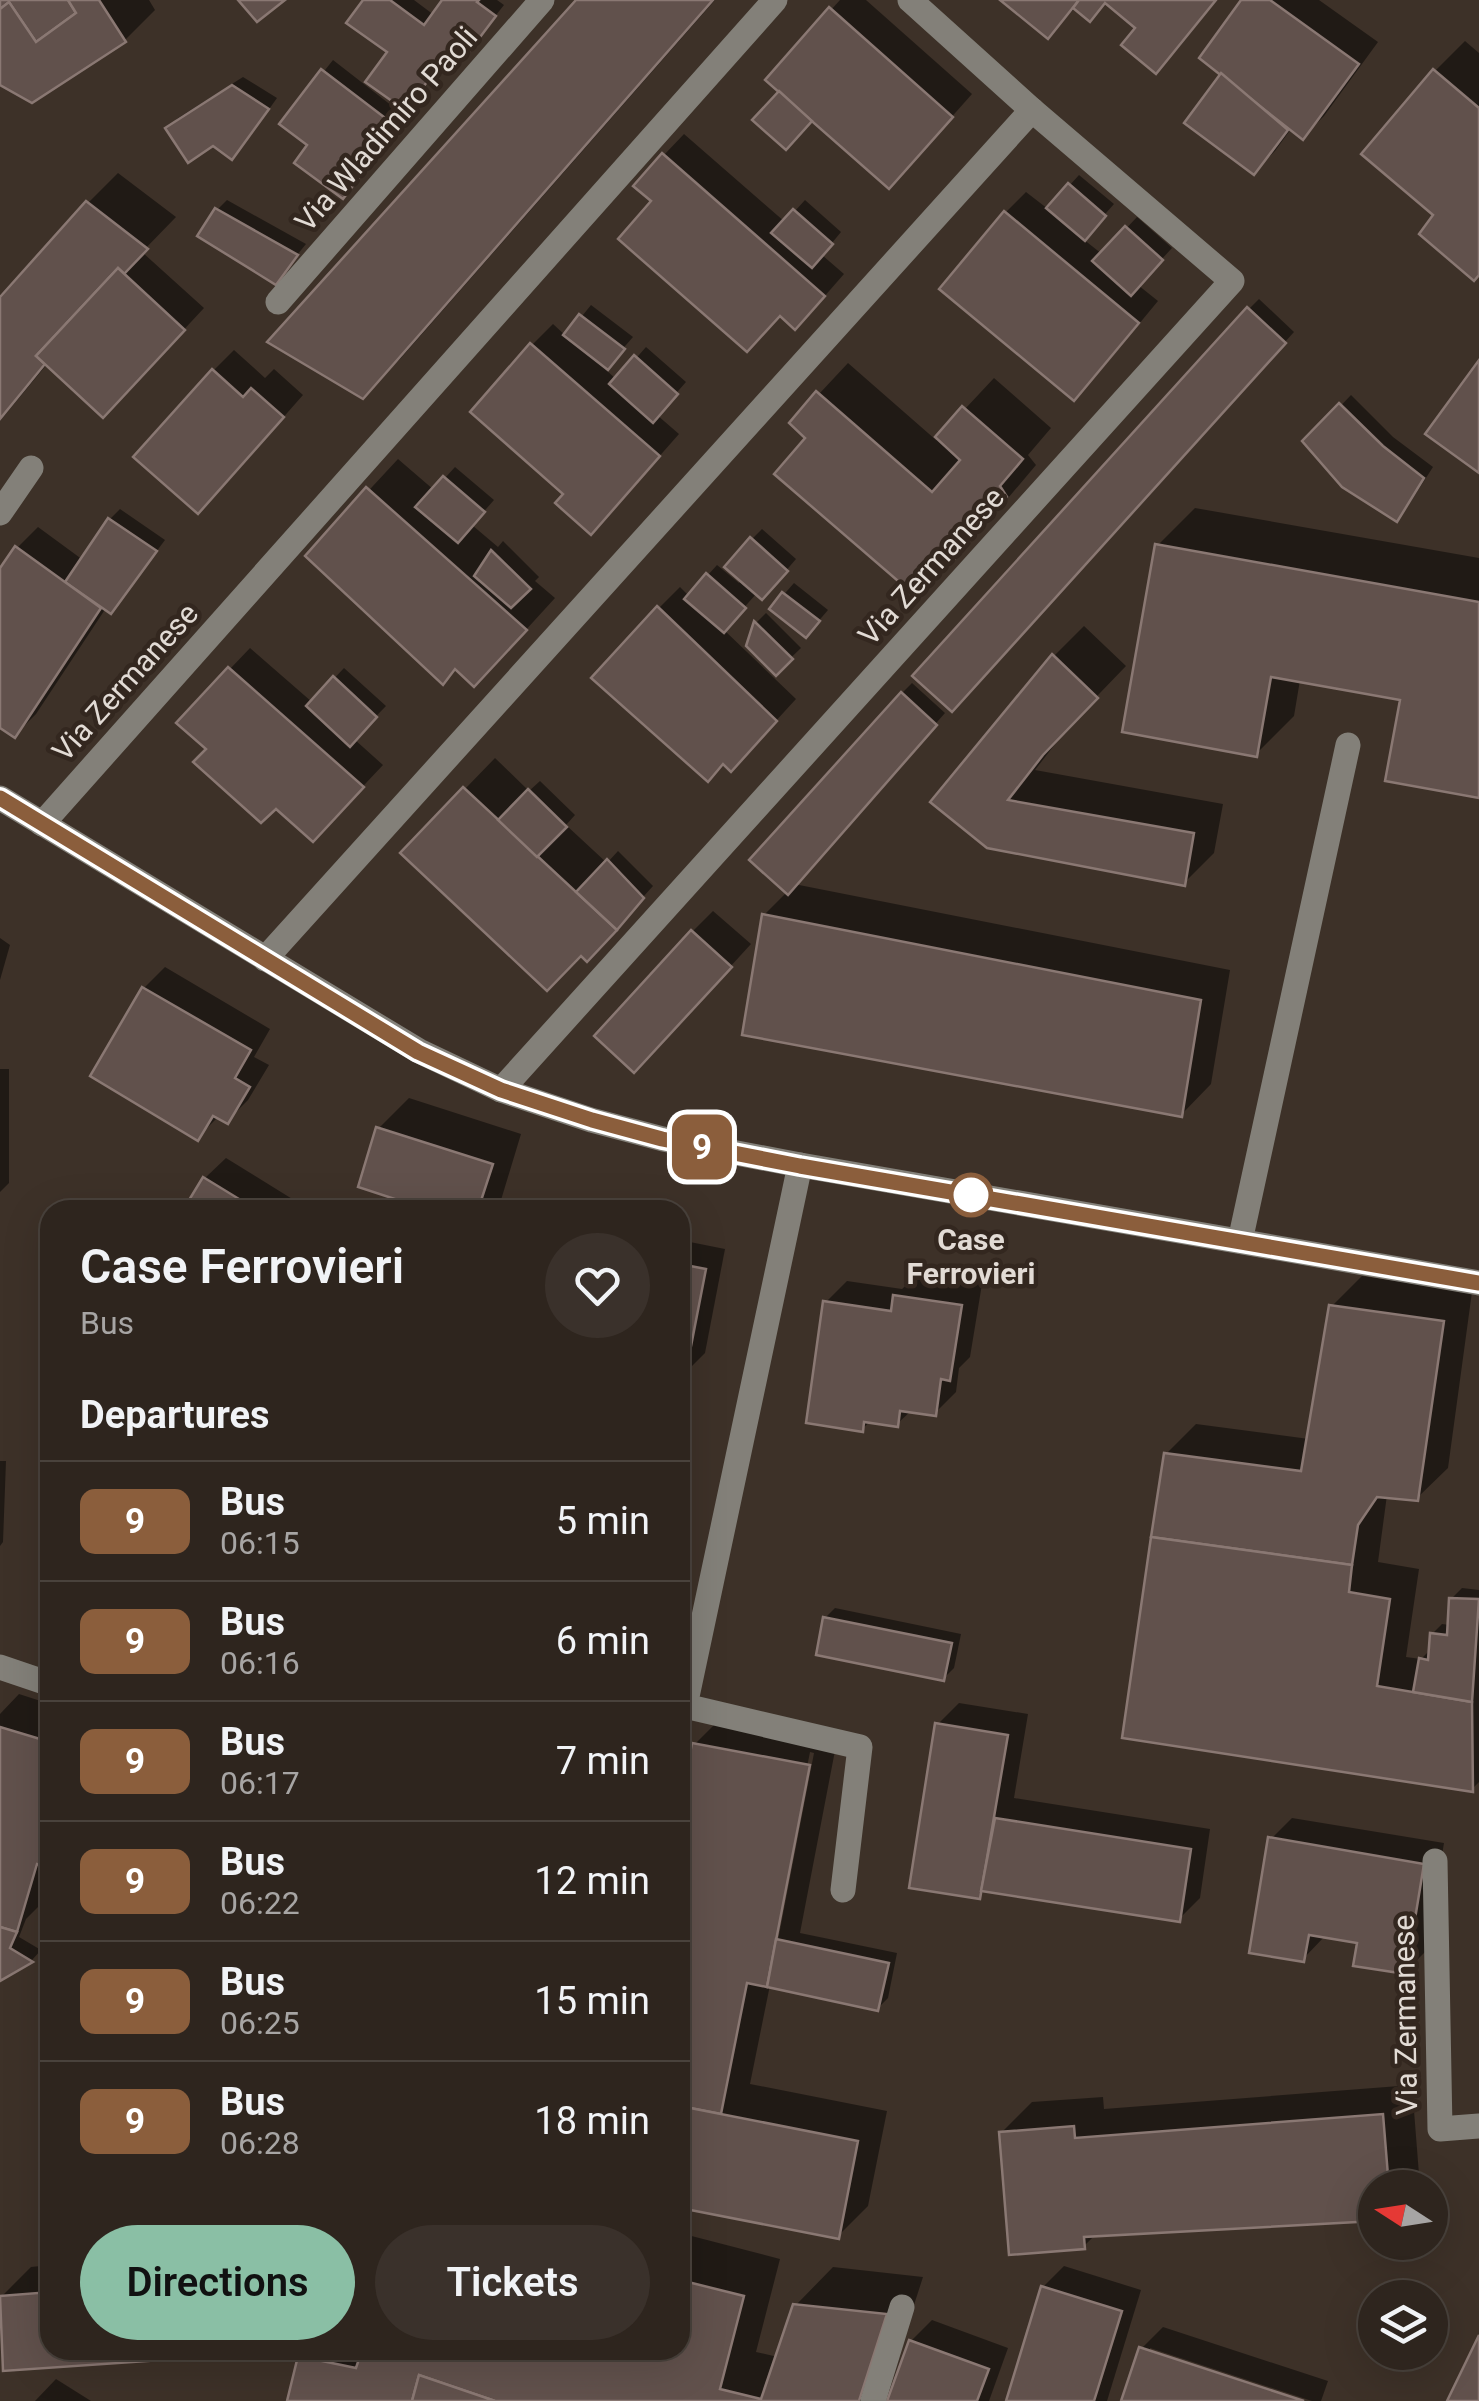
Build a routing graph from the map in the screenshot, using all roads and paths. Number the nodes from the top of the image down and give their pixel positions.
1 (542, 0) edge
2 (775, 0) edge
3 (910, 0) edge
4 (1032, 110) junction
5 (278, 302) dead end
6 (32, 468) dead end
7 (0, 513) edge
8 (1348, 745) dead end
9 (0, 798) edge
10 (42, 824) junction
11 (265, 959) junction
12 (501, 1090) junction
13 (800, 1166) junction
14 (1240, 1241) junction
15 (1479, 1283) edge
16 (0, 1668) edge
17 (40, 1681) edge
18 (690, 1683) edge
19 (690, 1707) edge
20 (1434, 1860) dead end
21 (843, 1890) dead end
22 (1479, 2126) edge
23 (902, 2307) dead end
24 (872, 2401) edge

1 - 5 street, Via Wladimiro Paoli
2 - 10 street, Via Zermanese
3 - 4 street, Via Zermanese
4 - 11 street
4 - 12 street, Via Zermanese
6 - 7 street
8 - 14 street
9 - 10 street
10 - 11 street
11 - 12 street
12 - 13 street
13 - 14 street
13 - 18 street
14 - 15 street
16 - 17 street
19 - 21 street
20 - 22 street, Via Zermanese
23 - 24 street

